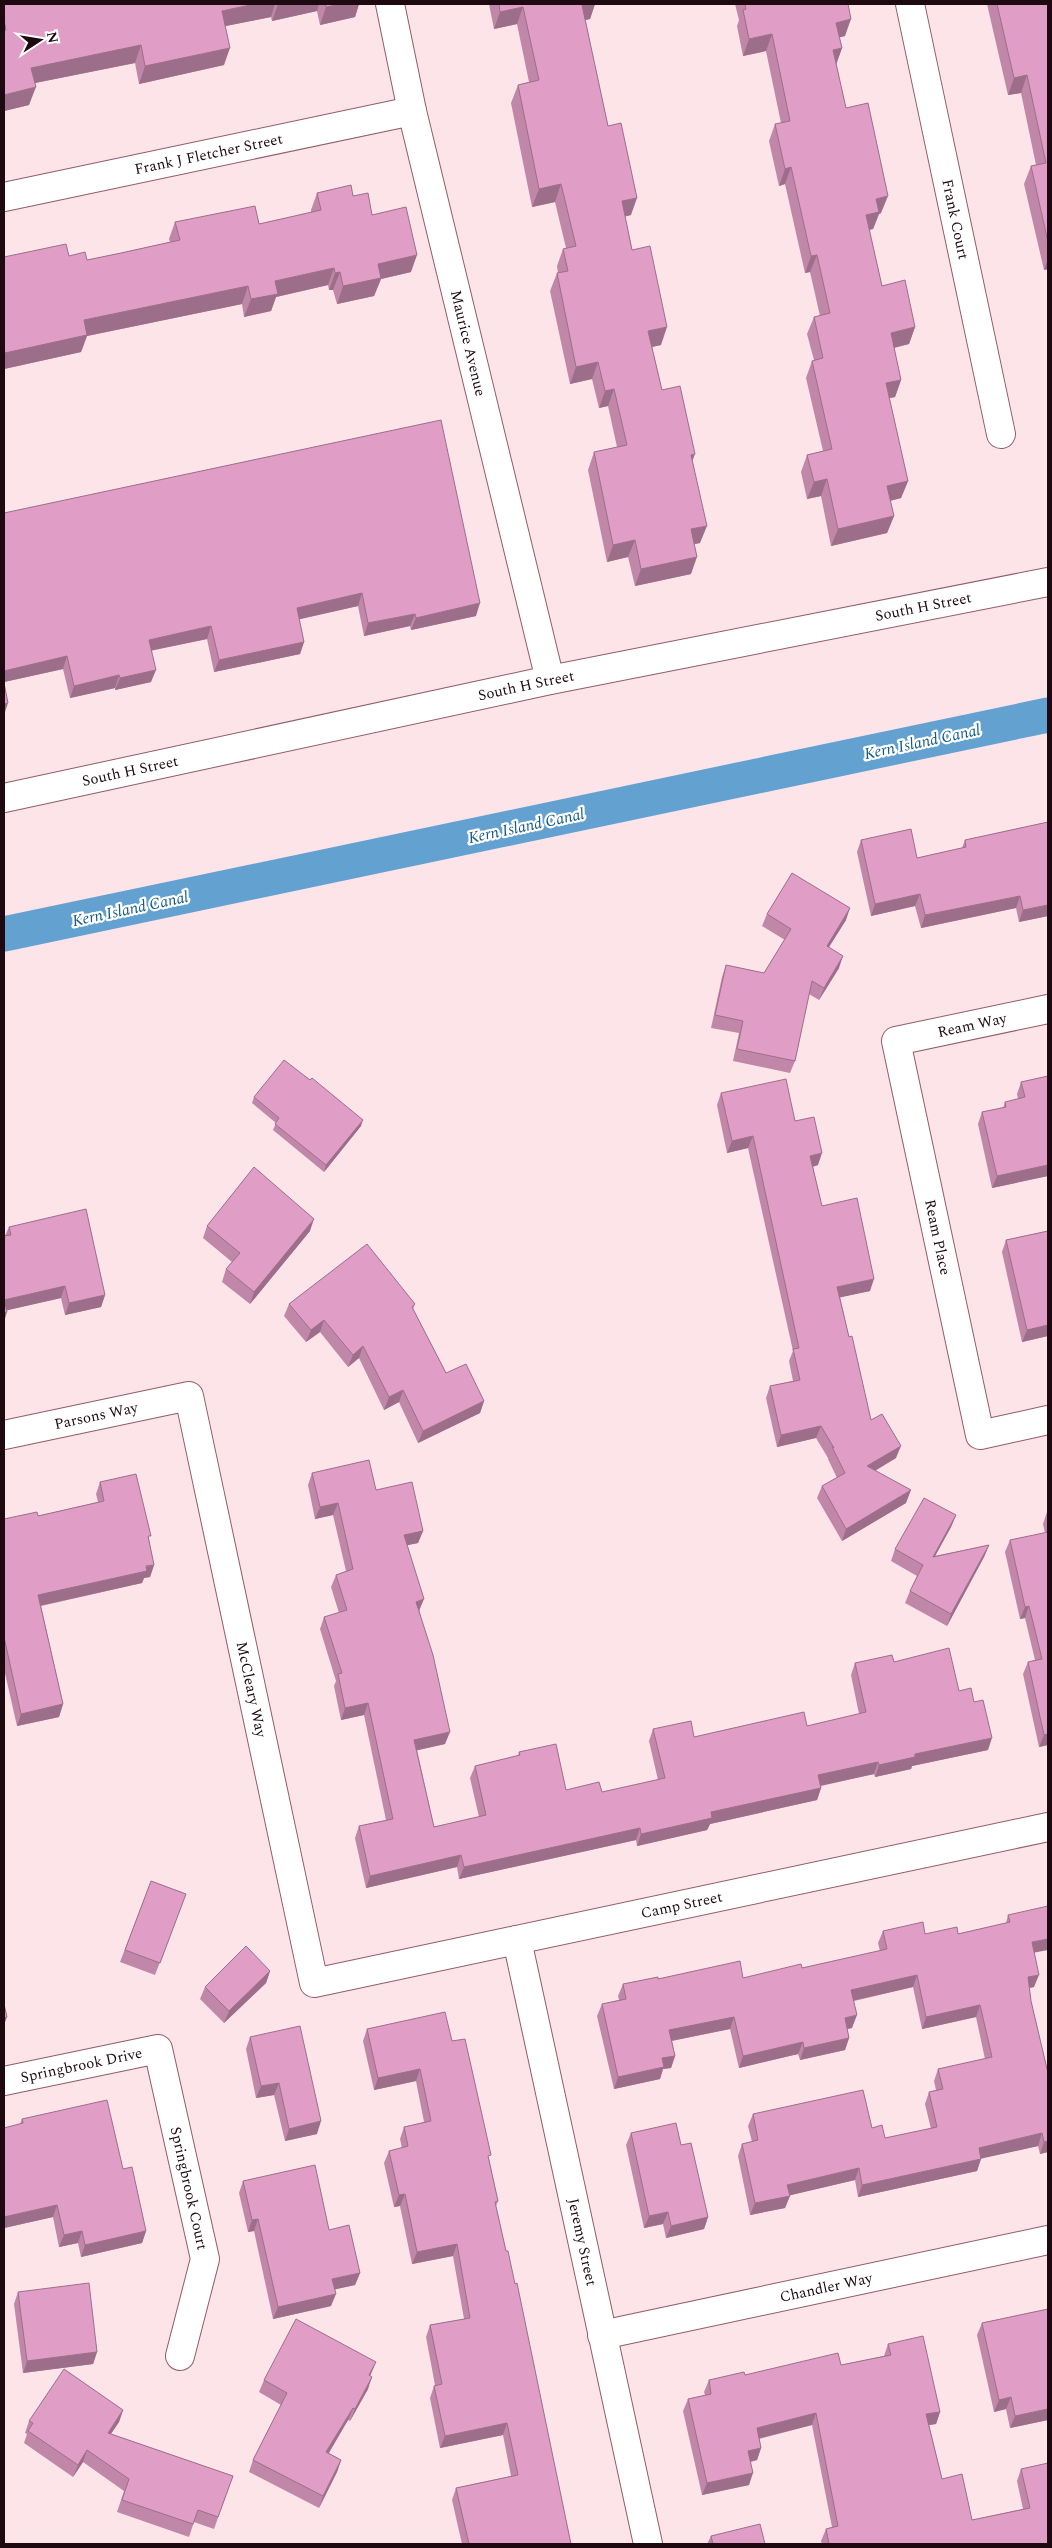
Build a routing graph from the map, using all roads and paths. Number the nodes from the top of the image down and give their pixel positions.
1 (390, 4) edge
2 (910, 4) edge
3 (412, 111) junction
4 (4, 197) edge
5 (1001, 434) dead end
6 (1048, 582) edge
7 (550, 680) junction
8 (4, 798) edge
9 (1048, 1009) edge
10 (896, 1041) joint
11 (189, 1396) joint
12 (1048, 1420) edge
13 (4, 1435) edge
14 (1048, 1827) edge
15 (517, 1940) junction
16 (314, 1983) joint
17 (158, 2049) joint
18 (4, 2081) edge
19 (1048, 2240) edge
20 (602, 2335) junction
21 (180, 2356) dead end
22 (648, 2544) edge

1 - 3 street, Maurice Avenue
2 - 5 street, Frank Court
3 - 4 street, Frank J Fletcher Street
3 - 7 street, Maurice Avenue
6 - 7 street, South H Street
7 - 8 street, South H Street
9 - 10 street, Ream Way
10 - 12 street, Ream Place
11 - 13 street, Parsons Way
11 - 16 street, McCleary Way
14 - 15 street, Camp Street
15 - 16 street, Camp Street
15 - 20 street, Jeremy Street
17 - 18 street, Springbrook Drive
17 - 21 street, Springbrook Court
19 - 20 street, Chandler Way
20 - 22 street, Jeremy Street

